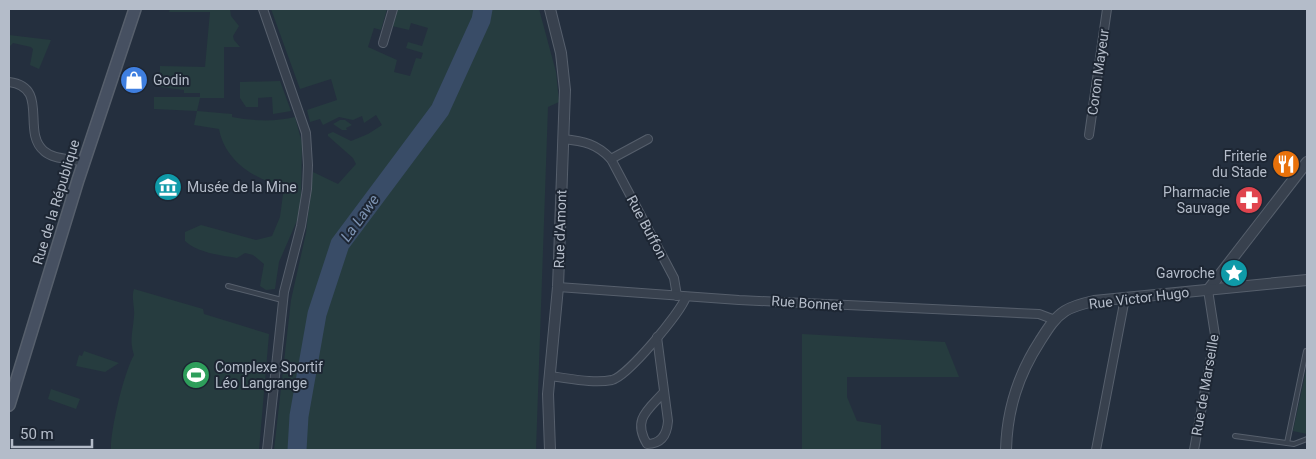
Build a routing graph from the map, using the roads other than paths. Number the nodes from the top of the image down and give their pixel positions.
1 (135, 9) edge
2 (264, 9) edge
3 (393, 9) edge
4 (550, 9) edge
5 (1107, 9) edge
6 (383, 43) dead end
7 (9, 82) edge
8 (1089, 135) dead end
9 (563, 139) junction
10 (648, 139) dead end
11 (611, 159) junction
12 (84, 162) junction
13 (1307, 162) edge
14 (1307, 280) edge
15 (228, 286) dead end
16 (558, 287) junction
17 (1208, 290) junction
18 (677, 296) junction
19 (686, 297) junction
20 (1125, 298) junction
21 (282, 300) junction
22 (1055, 320) junction
23 (657, 337) junction
24 (1306, 351) dead end
25 (550, 376) junction
26 (664, 392) junction
27 (9, 405) edge
28 (1235, 436) dead end
29 (1307, 439) edge
30 (1287, 444) junction
31 (267, 450) edge
32 (550, 450) edge
33 (1006, 450) edge
34 (1096, 450) edge
35 (1194, 450) edge

1 - 12 main road, Rue de la République
2 - 21 street
3 - 6 street
4 - 9 street, Rue d'Amont
5 - 8 street, Coron Mayeur
7 - 12 street
9 - 11 street, Rue Buffon
9 - 16 street, Rue d'Amont
10 - 11 street
11 - 18 street, Rue Buffon
12 - 27 main road, Rue de la République
13 - 17 street, Rue Victor Hugo
14 - 17 street
15 - 21 lane
16 - 18 street, Rue Bonnet
16 - 25 street, Rue d'Amont
17 - 20 street, Rue Victor Hugo
17 - 35 street, Rue de Marseille
18 - 19 street, Rue Bonnet
19 - 22 street, Rue Bonnet
19 - 23 street
20 - 22 street, Rue Victor Hugo
20 - 34 street
21 - 31 street
22 - 33 street, Rue Victor Hugo
23 - 25 street
23 - 26 street
24 - 30 lane
25 - 32 street, Rue d'Amont
26 - 26 street
28 - 30 lane
29 - 30 lane

